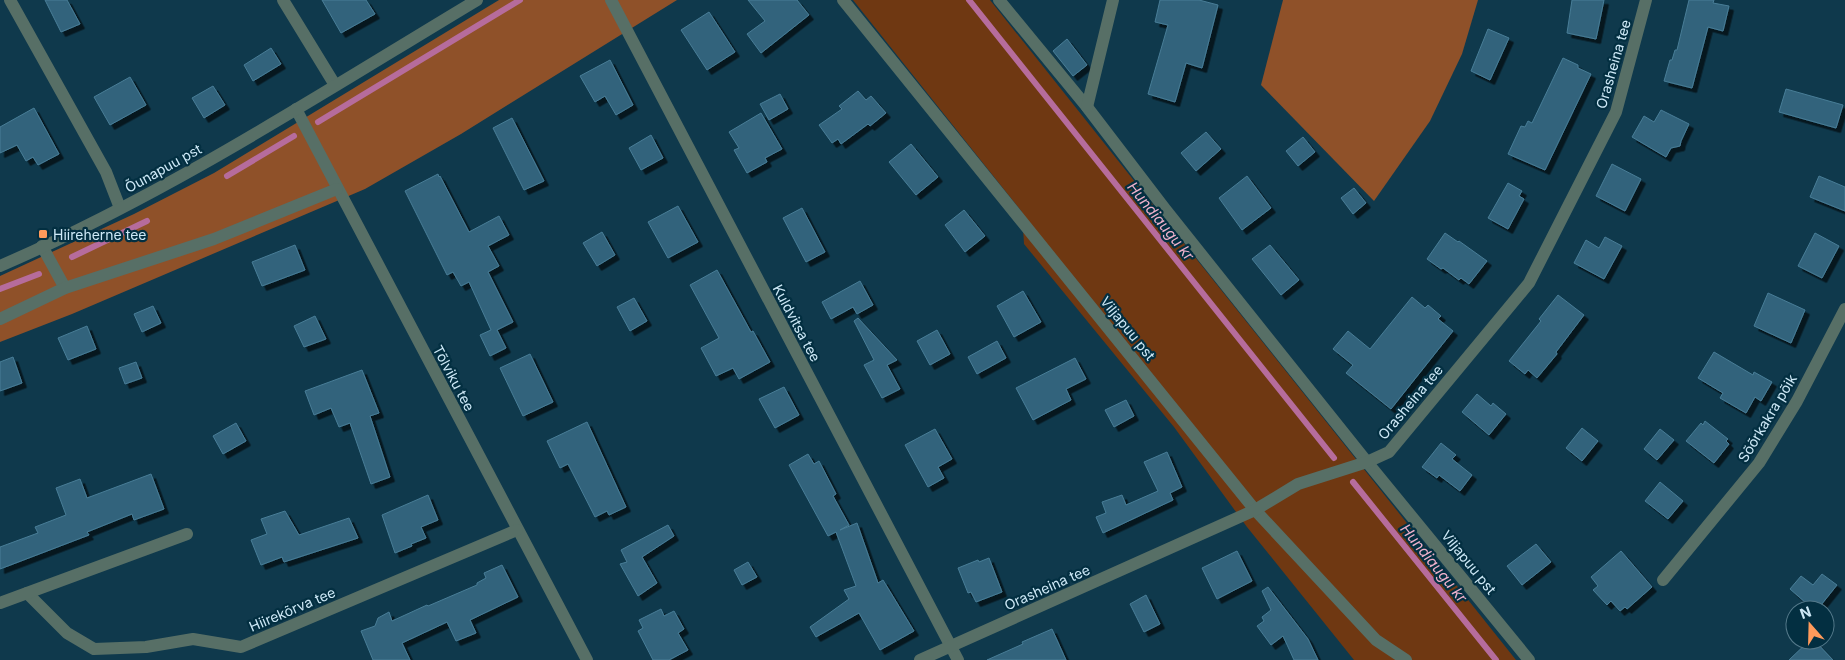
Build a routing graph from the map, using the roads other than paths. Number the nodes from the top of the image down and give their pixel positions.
1 (10, 0) edge
2 (283, 0) edge
3 (477, 0) edge
4 (610, 0) edge
5 (843, 0) edge
6 (999, 0) edge
7 (1113, 0) edge
8 (1646, 0) edge
9 (335, 85) junction
10 (1087, 107) junction
11 (296, 109) junction
12 (337, 189) junction
13 (120, 208) junction
14 (42, 246) junction
15 (0, 266) edge
16 (65, 288) junction
17 (1845, 309) edge
18 (0, 319) edge
19 (1366, 462) junction
20 (1255, 510) junction
21 (517, 530) junction
22 (187, 534) dead end
23 (1663, 580) dead end
24 (27, 593) junction
25 (0, 603) edge
26 (951, 647) junction
27 (587, 660) edge
28 (920, 660) edge
29 (958, 660) edge
30 (1406, 660) edge
31 (1529, 660) edge

1 - 13 street
2 - 9 street
3 - 9 street, Õunapuu pst
4 - 26 street, Kuldvitsa tee
5 - 20 street, Viljapuu pst
6 - 10 street, Viljapuu pst
7 - 10 street
8 - 19 street, Orasheina tee
9 - 11 street, Õunapuu pst
10 - 19 street, Viljapuu pst
11 - 12 street, Tõlviku tee
11 - 13 street, Õunapuu pst
12 - 16 street
12 - 21 street, Tõlviku tee
13 - 14 street, Õunapuu pst
14 - 15 street, Õunapuu pst
14 - 16 street
16 - 18 street
17 - 23 street, Sõõrkakra põik
19 - 20 street, Orasheina tee
19 - 31 street, Viljapuu pst
20 - 26 street, Orasheina tee
20 - 30 street, Viljapuu pst
21 - 24 street, Hiirekõrva tee
21 - 27 street, Tõlviku tee
22 - 24 street
24 - 25 street
26 - 28 street, Orasheina tee
26 - 29 street, Kuldvitsa tee

